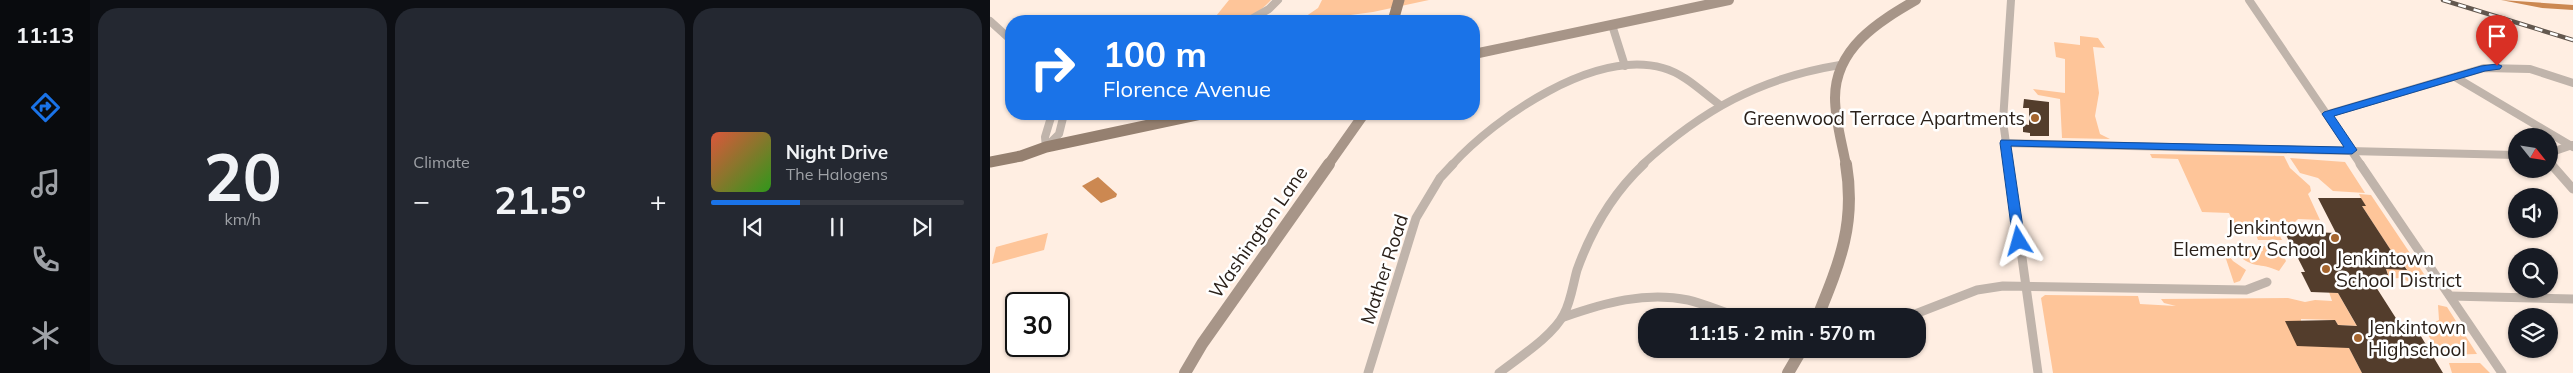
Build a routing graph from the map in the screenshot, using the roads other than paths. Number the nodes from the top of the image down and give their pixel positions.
1 (1278, 0) edge
2 (1399, 0) edge
3 (1728, 0) edge
4 (1916, 0) edge
5 (2011, 0) edge
6 (2249, 0) edge
7 (1258, 15) edge
8 (1395, 15) edge
9 (990, 21) edge
10 (1612, 25) junction
11 (1005, 35) edge
12 (1480, 53) edge
13 (1625, 66) junction
14 (1840, 66) junction
15 (2455, 78) junction
16 (2573, 83) edge
17 (1720, 105) junction
18 (2328, 114) junction
19 (1050, 120) edge
20 (1062, 120) edge
21 (1173, 120) edge
22 (1360, 120) edge
23 (2005, 143) junction
24 (2572, 146) edge
25 (1046, 147) junction
26 (2352, 150) junction
27 (2558, 150) edge
28 (990, 153) edge
29 (2508, 155) edge
30 (990, 162) edge
31 (2558, 172) edge
32 (2573, 188) edge
33 (2267, 282) dead end
34 (2025, 285) junction
35 (2450, 296) junction
36 (2573, 299) edge
37 (1712, 308) edge
38 (1821, 308) edge
39 (1926, 310) edge
40 (1564, 317) junction
41 (1797, 358) edge
42 (1185, 373) edge
43 (1368, 373) edge
44 (1499, 373) edge
45 (1788, 373) edge
46 (2038, 373) edge
47 (2502, 373) edge

1 - 7 street
2 - 8 main road
3 - 10 street
4 - 14 street
5 - 23 street
6 - 18 street
9 - 11 street
10 - 12 street
10 - 13 street
13 - 17 street, Mather Road
13 - 43 street, Mather Road
14 - 17 street
14 - 38 street
15 - 16 street
15 - 18 street
15 - 24 street
17 - 40 street
18 - 26 street
19 - 25 street
20 - 25 street
21 - 25 main road
22 - 42 street, Washington Lane
23 - 26 street
23 - 34 street
24 - 27 street
25 - 28 main road
25 - 30 main road
26 - 29 street
26 - 35 street
31 - 32 street
33 - 34 street
34 - 39 street
34 - 46 street
35 - 36 street
35 - 47 street
37 - 40 street
40 - 44 street
41 - 45 street

